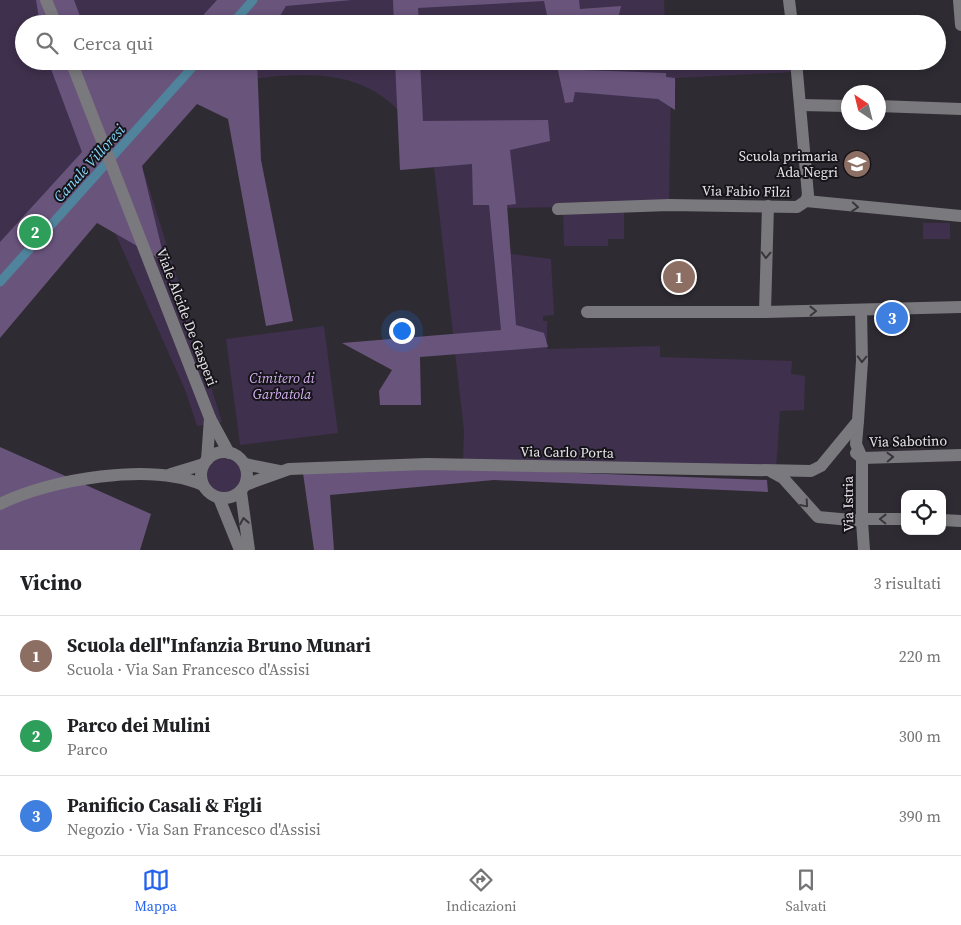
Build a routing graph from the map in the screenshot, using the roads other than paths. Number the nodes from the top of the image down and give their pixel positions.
1 (46, 0) edge
2 (789, 0) edge
3 (959, 0) edge
4 (52, 15) edge
5 (791, 15) edge
6 (961, 20) edge
7 (74, 70) edge
8 (797, 70) edge
9 (801, 105) junction
10 (841, 106) edge
11 (886, 106) edge
12 (961, 109) edge
13 (806, 201) junction
14 (768, 206) junction
15 (558, 209) dead end
16 (961, 216) edge
17 (961, 307) edge
18 (861, 310) junction
19 (587, 312) dead end
20 (765, 312) junction
21 (210, 418) junction
22 (858, 421) junction
23 (841, 441) junction
24 (229, 452) junction
25 (961, 455) edge
26 (862, 458) junction
27 (205, 462) junction
28 (245, 464) junction
29 (279, 471) junction
30 (770, 471) junction
31 (164, 476) junction
32 (203, 485) junction
33 (243, 488) junction
34 (219, 498) junction
35 (0, 504) edge
36 (901, 519) edge
37 (946, 520) edge
38 (862, 521) junction
39 (961, 521) edge
40 (240, 550) edge
41 (249, 550) edge
42 (864, 550) edge

1 - 4 street
2 - 5 street
3 - 6 street
7 - 21 street, Viale Alcide De Gasperi
8 - 9 street
9 - 10 street
9 - 13 street
11 - 12 street
13 - 14 street, Via Fabio Filzi
13 -> 16 street, Via Fabio Filzi
14 - 15 street, Via Fabio Filzi
14 -> 20 street
17 - 18 street
20 -> 18 street
18 -> 22 street
19 - 20 street
21 - 24 street
21 - 27 street, Viale Alcide De Gasperi
22 - 23 street, Via Carlo Porta
22 - 26 street, Via Sabotino
23 - 26 street
23 - 30 street, Via Carlo Porta
24 - 27 street
24 - 28 street
26 -> 25 street, Via Sabotino
26 - 38 street, Via Istria
27 - 31 street
27 - 32 street
28 - 29 street
28 - 33 street
29 - 30 street, Via Carlo Porta
29 - 33 street
30 -> 38 street
31 - 32 street
31 - 35 street
32 - 34 street
33 - 34 street
41 -> 33 street
34 - 40 street
36 -> 38 street
37 - 39 street
38 - 42 street, Via Istria

